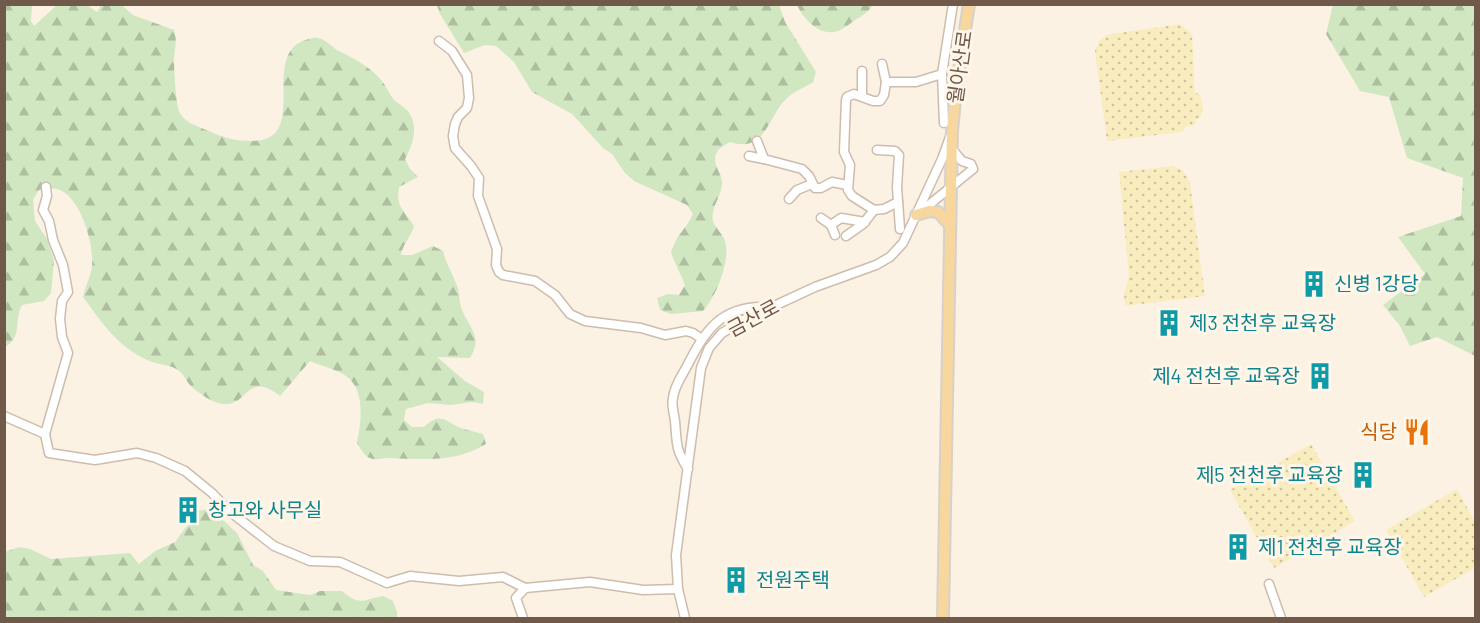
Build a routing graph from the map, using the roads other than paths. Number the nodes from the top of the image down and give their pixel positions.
1 (953, 4) edge
2 (969, 4) edge
3 (439, 41) dead end
4 (882, 64) dead end
5 (862, 71) dead end
6 (942, 74) junction
7 (886, 82) junction
8 (862, 96) junction
9 (944, 123) dead end
10 (952, 130) junction
11 (757, 141) dead end
12 (952, 149) junction
13 (877, 150) dead end
14 (749, 156) dead end
15 (764, 159) junction
16 (812, 184) junction
17 (847, 185) junction
18 (951, 185) junction
19 (45, 187) dead end
20 (789, 199) dead end
21 (898, 202) junction
22 (874, 210) junction
23 (916, 215) junction
24 (821, 218) dead end
25 (865, 222) junction
26 (831, 225) junction
27 (950, 225) junction
28 (900, 229) dead end
29 (835, 235) dead end
30 (846, 236) dead end
31 (769, 308) junction
32 (702, 339) junction
33 (4, 416) edge
34 (45, 434) junction
35 (688, 469) junction
36 (1269, 584) dead end
37 (525, 588) junction
38 (678, 589) junction
39 (523, 618) edge
40 (685, 618) edge
41 (942, 618) edge
42 (1281, 618) edge

1 - 6 street
2 - 10 main road, 월아산로
3 - 32 street
4 - 7 street
5 - 8 street
6 - 7 street
6 - 9 street
7 - 8 street
8 - 17 street
10 - 12 main road, 월아산로
10 - 23 street, 금산로
11 - 15 street
12 - 18 main road, 월아산로
12 - 18 street
13 - 21 street
14 - 15 street
15 - 16 street
16 - 17 street
16 - 20 street
17 - 22 street
18 - 23 street
18 - 27 main road, 월아산로
19 - 34 street
21 - 22 street
21 - 28 street
22 - 25 street
23 - 27 main road
23 - 31 street, 금산로
24 - 26 street
25 - 26 street
25 - 30 street
26 - 29 street
27 - 41 main road, 월아산로
31 - 32 street
31 - 35 street, 금산로
32 - 35 street
33 - 34 street
34 - 37 street
35 - 38 street, 금산로
36 - 42 street
37 - 38 street
37 - 39 street
38 - 40 street, 금산로

